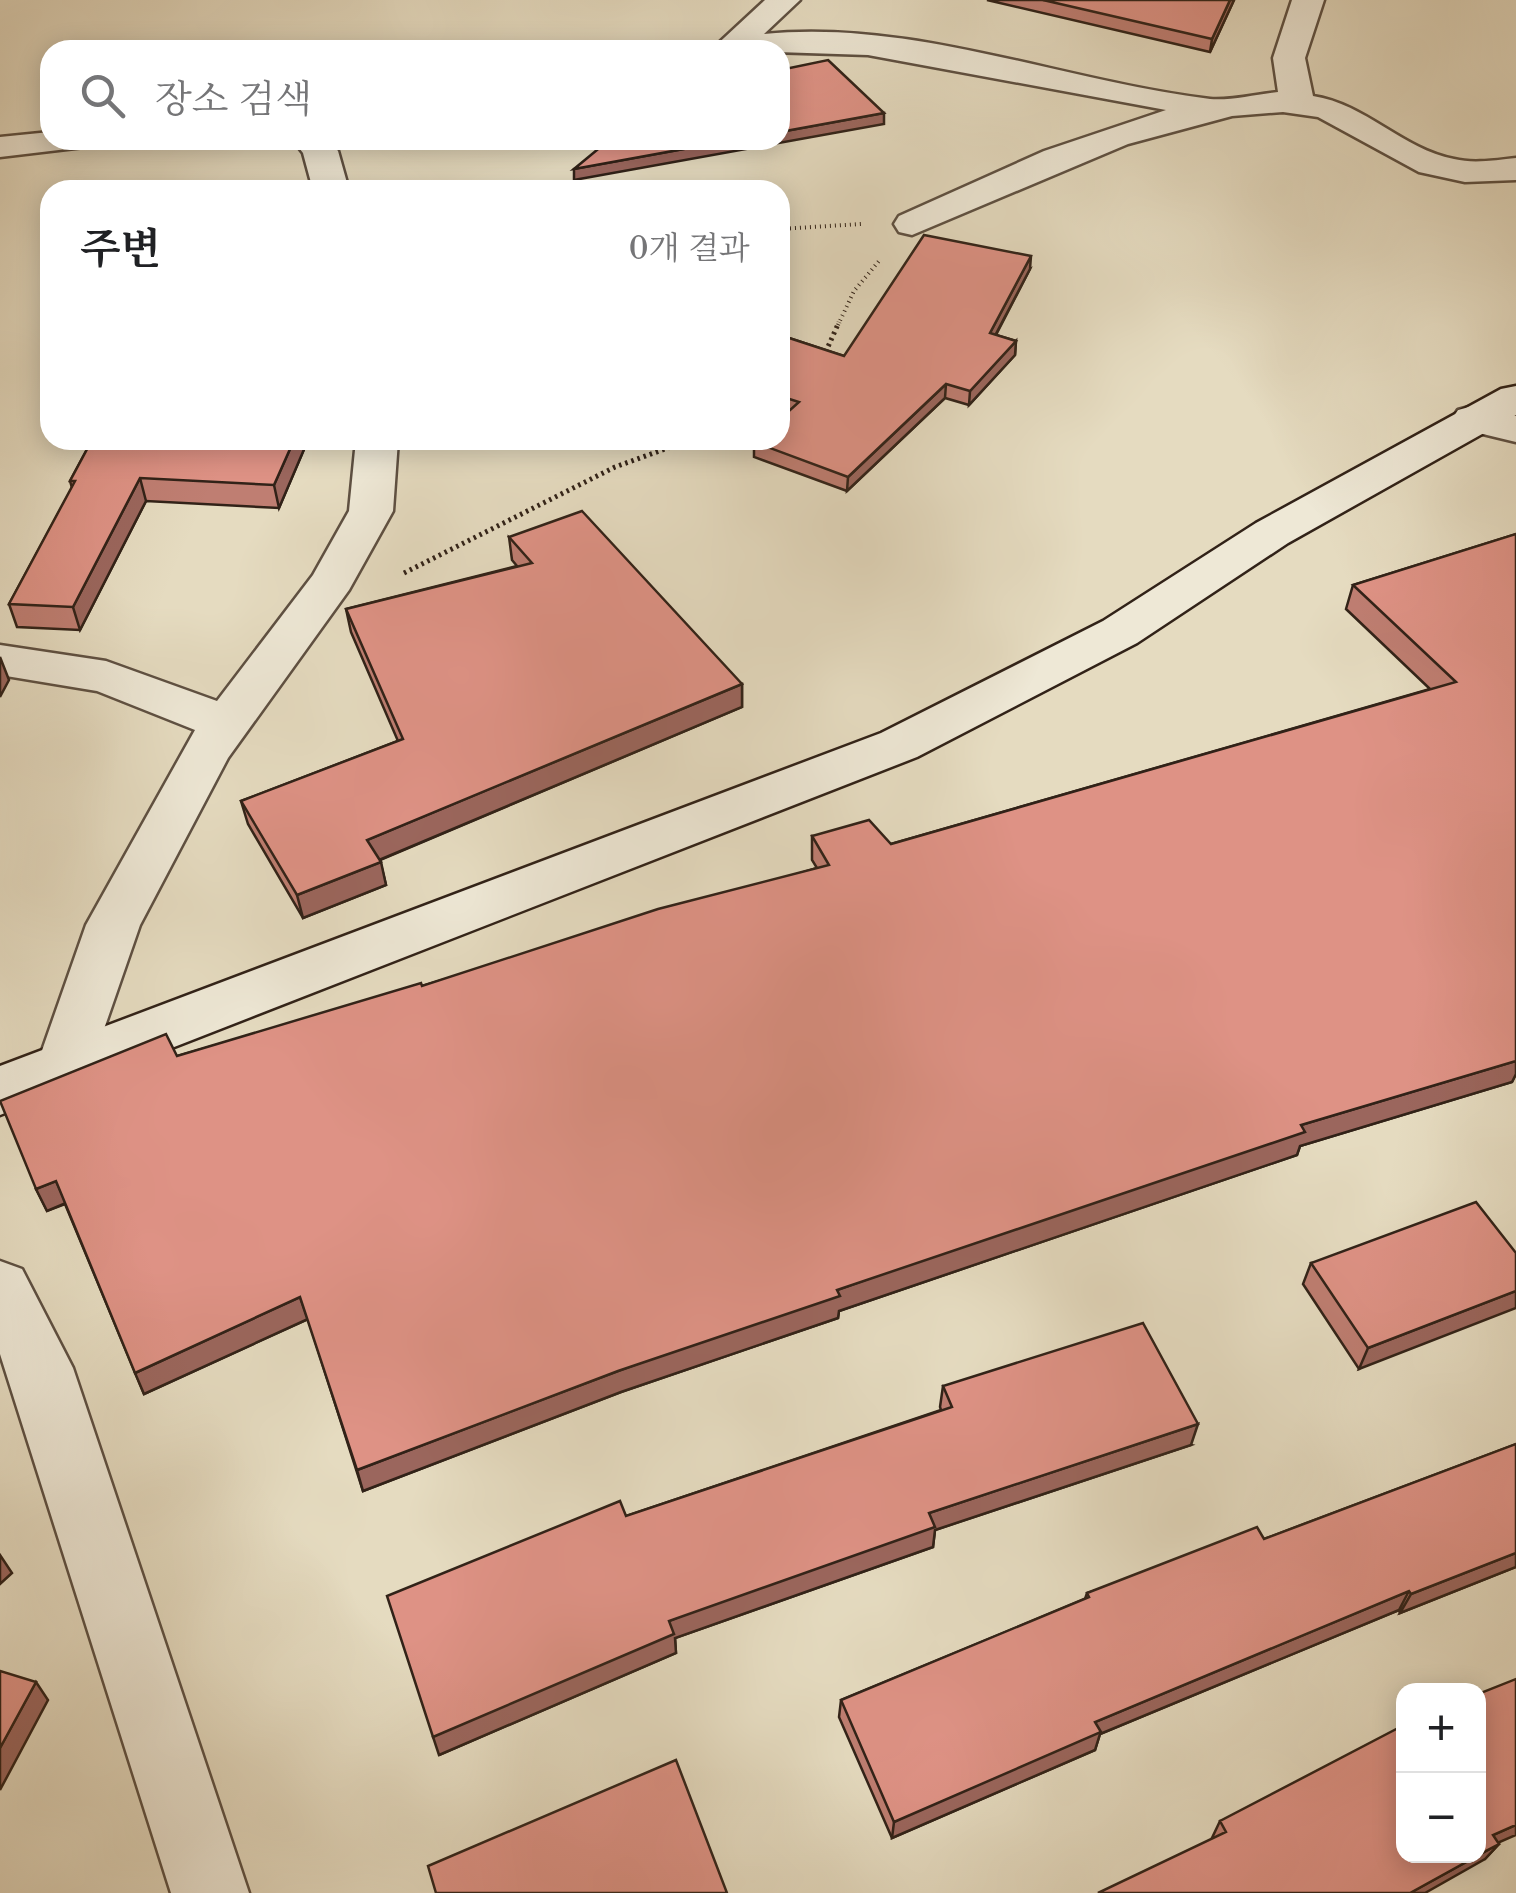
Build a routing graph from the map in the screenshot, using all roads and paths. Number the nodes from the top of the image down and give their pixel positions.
1 (784, 0) edge
2 (1308, 0) edge
3 (738, 40) edge
4 (790, 43) edge
5 (1297, 103) junction
6 (1213, 110) junction
7 (40, 143) edge
8 (0, 147) edge
9 (319, 150) edge
10 (1516, 169) edge
11 (328, 180) edge
12 (912, 224) junction
13 (790, 230) edge
14 (822, 362) edge
15 (1502, 415) edge
16 (376, 450) edge
17 (662, 450) edge
18 (398, 576) dead end
19 (0, 660) edge
20 (226, 723) junction
21 (68, 1062) junction
22 (0, 1092) edge
23 (0, 1288) edge
24 (210, 1893) edge

1 - 3 street
2 - 5 street
4 - 6 street
5 - 6 street
5 - 10 street
6 - 12 street
7 - 8 street
9 - 11 street
12 - 13 path
12 - 14 path
15 - 21 street
16 - 20 street
17 - 18 path
19 - 20 street
20 - 21 street
21 - 22 street
23 - 24 street

